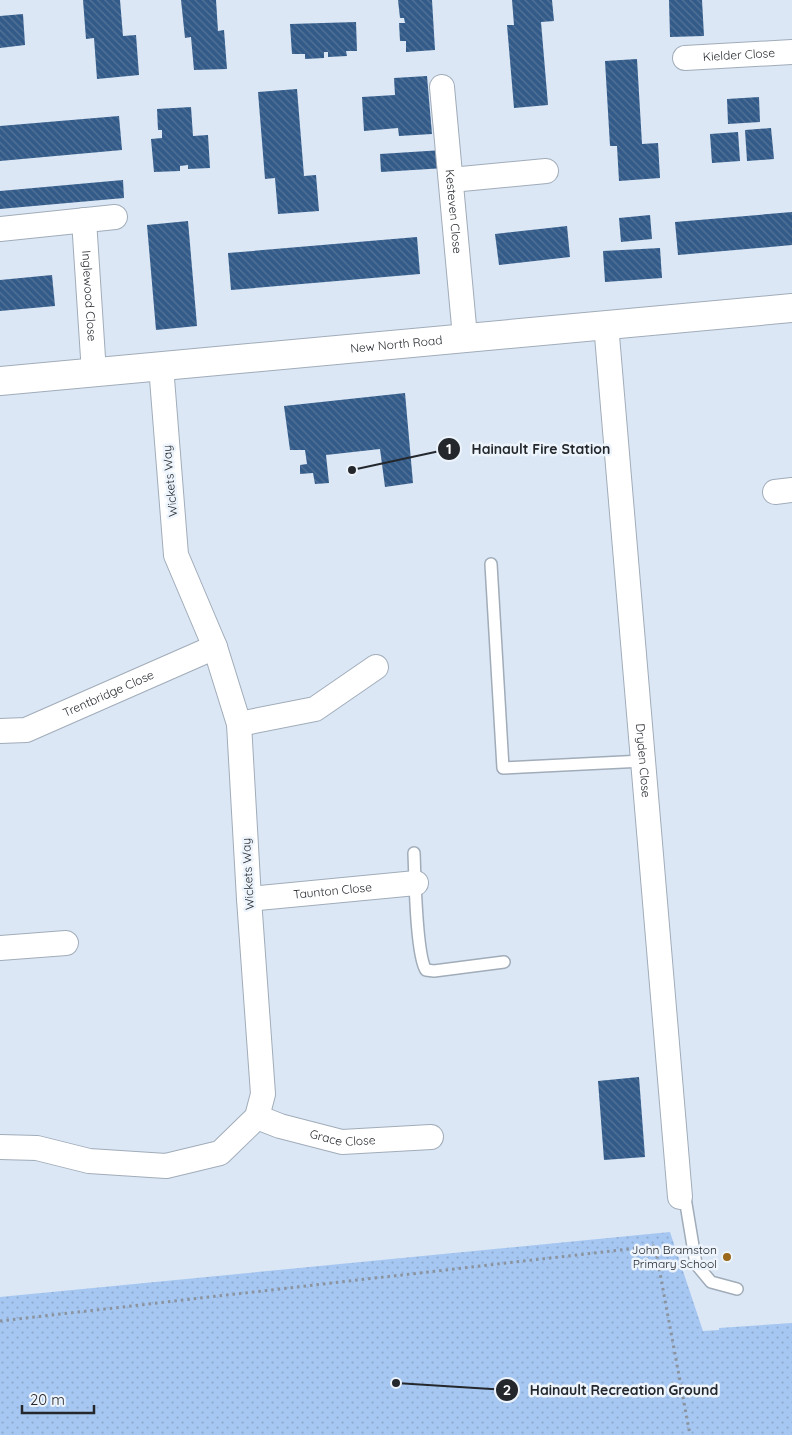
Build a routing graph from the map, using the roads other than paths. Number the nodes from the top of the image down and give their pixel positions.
1 (792, 52) edge
2 (685, 58) dead end
3 (442, 87) dead end
4 (546, 171) dead end
5 (451, 180) junction
6 (115, 217) dead end
7 (84, 220) junction
8 (0, 229) edge
9 (792, 308) edge
10 (606, 324) junction
11 (465, 337) junction
12 (161, 366) junction
13 (94, 373) junction
14 (0, 381) edge
15 (491, 564) dead end
16 (215, 647) junction
17 (376, 667) dead end
18 (239, 724) junction
19 (0, 731) edge
20 (643, 761) junction
21 (414, 853) dead end
22 (416, 883) junction
23 (249, 899) junction
24 (66, 943) dead end
25 (0, 948) edge
26 (504, 962) dead end
27 (257, 1117) junction
28 (431, 1137) dead end
29 (0, 1147) edge
30 (680, 1197) joint
31 (737, 1289) dead end

1 - 2 street, Kielder Close
3 - 5 street, Kesteven Close
4 - 5 street
5 - 11 street, Kesteven Close
6 - 7 street
7 - 8 street
7 - 13 street, Inglewood Close
9 - 10 street, New North Road
10 - 11 street, New North Road
10 - 20 street, Dryden Close
11 - 12 street, New North Road
12 - 13 street, New North Road
12 - 16 street, Wickets Way
13 - 14 street, New North Road
15 - 20 lane
16 - 18 street, Wickets Way
16 - 19 street, Trentbridge Close
17 - 18 street
18 - 23 street, Wickets Way
20 - 30 street, Dryden Close
21 - 22 lane
22 - 23 street, Taunton Close
22 - 26 lane
23 - 27 street, Wickets Way
24 - 25 street
27 - 28 street, Grace Close
27 - 29 street
30 - 31 lane

